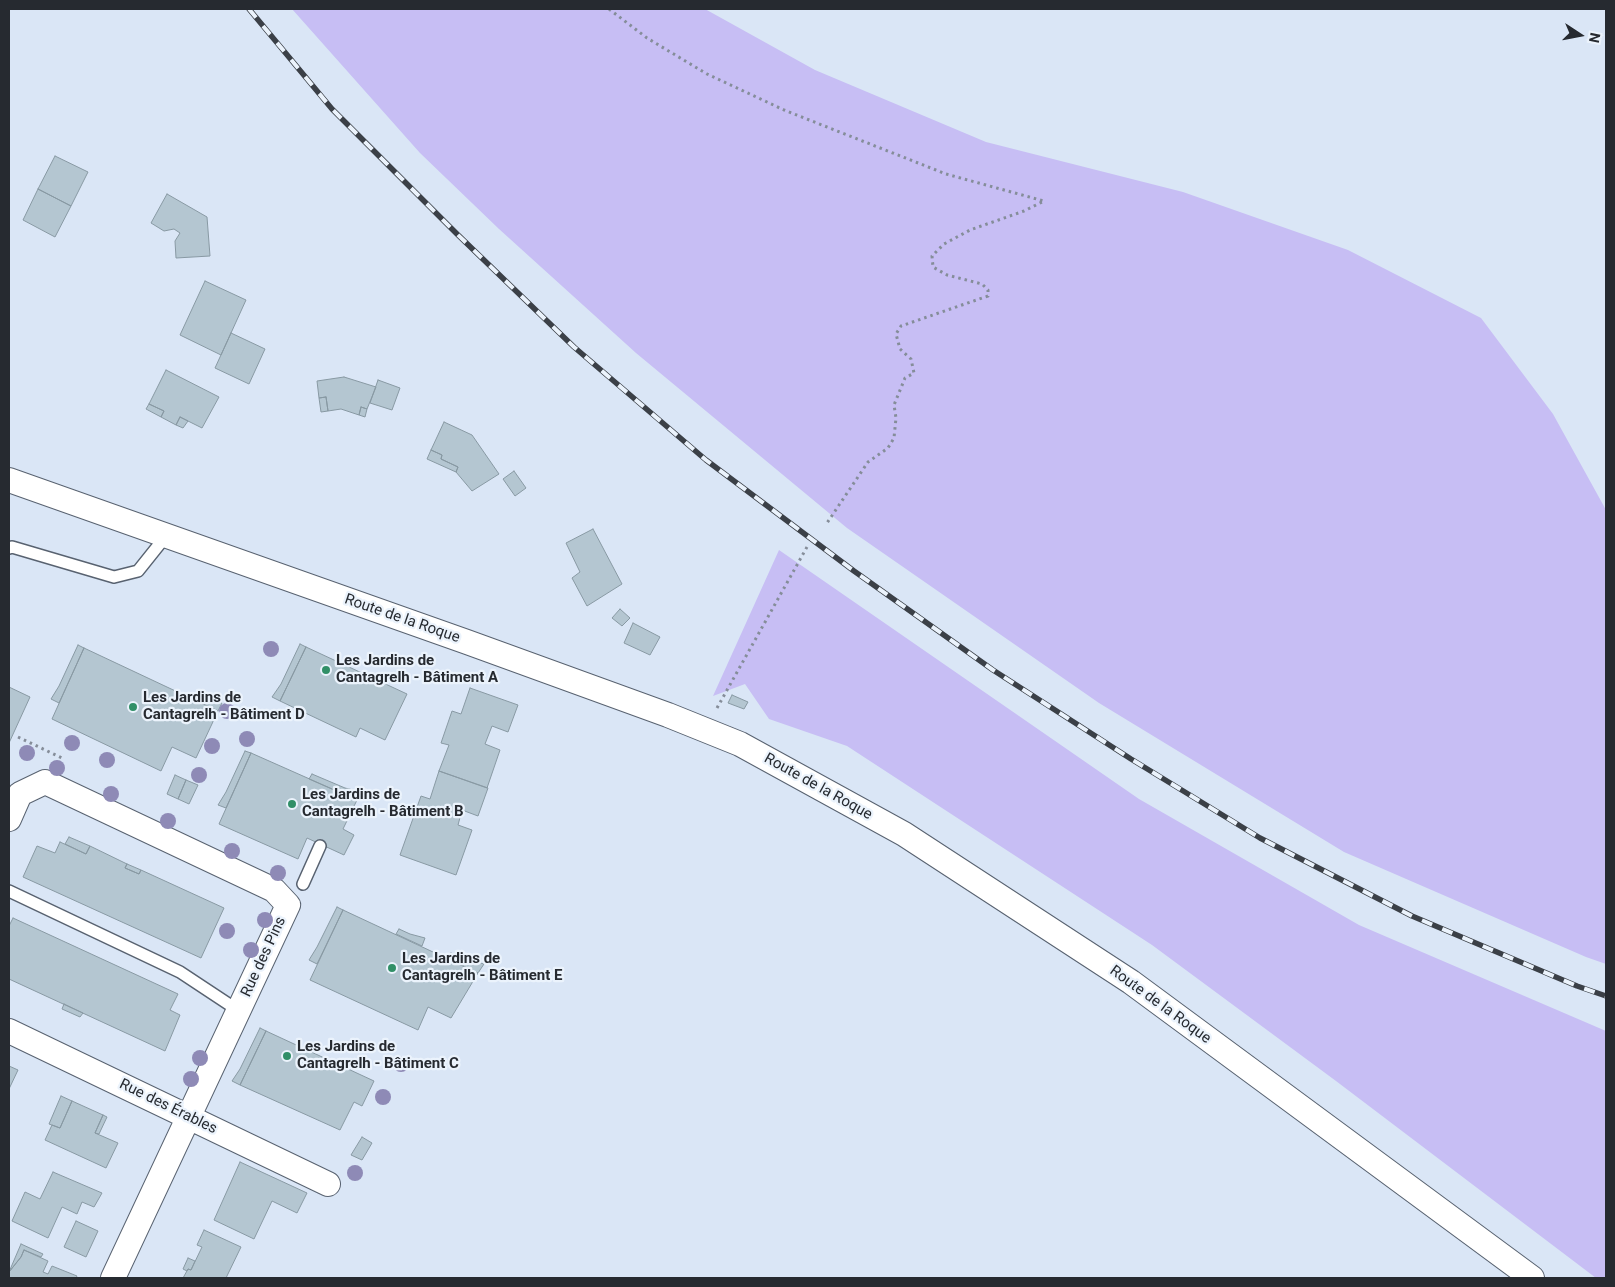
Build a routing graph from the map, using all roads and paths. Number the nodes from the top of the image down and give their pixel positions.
1 (608, 9) edge
2 (9, 480) edge
3 (827, 523) dead end
4 (166, 536) junction
5 (807, 547) dead end
6 (9, 548) edge
7 (704, 730) junction
8 (9, 819) edge
9 (320, 846) dead end
10 (303, 884) dead end
11 (9, 891) edge
12 (239, 1011) junction
13 (9, 1031) edge
14 (189, 1117) junction
15 (328, 1184) dead end
16 (113, 1278) edge
17 (1532, 1278) edge

1 - 3 path
2 - 4 street, Route de la Roque
4 - 6 lane
4 - 7 street, Route de la Roque
5 - 7 path
7 - 17 street, Route de la Roque
8 - 12 street, Rue des Pins
9 - 10 lane
11 - 12 lane
12 - 14 street, Rue des Pins
13 - 14 street, Rue des Érables
14 - 15 street, Rue des Érables
14 - 16 street, Rue des Pins

